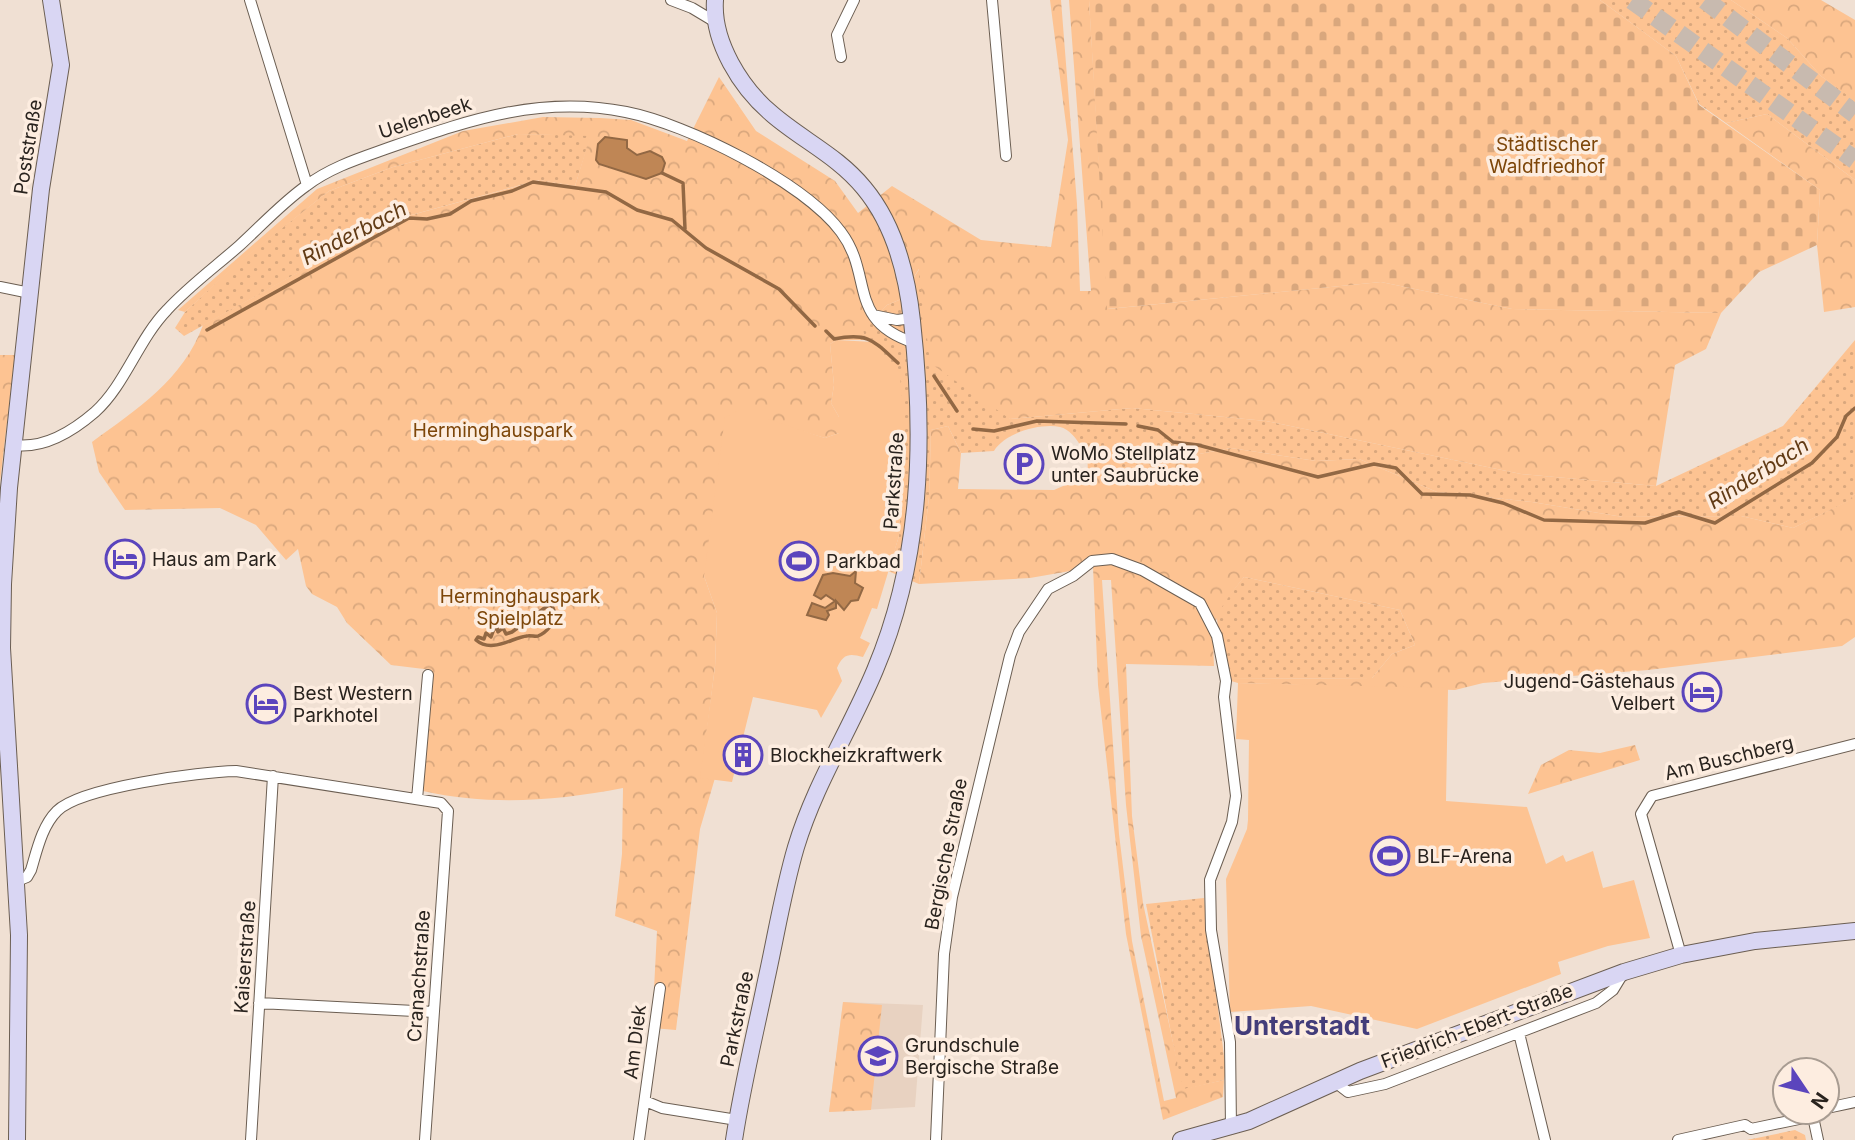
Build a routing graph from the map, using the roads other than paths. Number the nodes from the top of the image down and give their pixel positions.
1 (51, 0) edge
2 (250, 0) edge
3 (671, 0) edge
4 (715, 0) edge
5 (854, 0) edge
6 (992, 0) edge
7 (717, 23) junction
8 (841, 57) dead end
9 (1006, 156) dead end
10 (307, 186) junction
11 (0, 287) edge
12 (30, 293) junction
13 (873, 315) junction
14 (912, 318) junction
15 (915, 343) junction
16 (14, 444) junction
17 (428, 675) dead end
18 (1855, 744) edge
19 (273, 776) junction
20 (417, 799) junction
21 (17, 881) junction
22 (1855, 932) edge
23 (1681, 955) junction
24 (1624, 972) junction
25 (660, 988) dead end
26 (259, 1003) junction
27 (434, 1012) junction
28 (1519, 1033) junction
29 (1335, 1082) junction
30 (645, 1101) junction
31 (1771, 1125) edge
32 (737, 1134) edge
33 (1232, 1134) edge
34 (17, 1140) edge
35 (251, 1140) edge
36 (425, 1140) edge
37 (639, 1140) edge
38 (936, 1140) edge
39 (1181, 1140) edge
40 (1545, 1140) edge
41 (1678, 1140) edge

1 - 12 street, Poststraße
2 - 10 street
3 - 7 street
4 - 7 street, Parkstraße
5 - 8 street
6 - 9 street
7 - 14 street, Parkstraße
10 - 13 street, Uelenbeek
10 - 16 street, Uelenbeek
11 - 12 street
12 - 16 street, Poststraße
13 - 14 street
13 - 15 street, Uelenbeek
14 - 15 street, Parkstraße
15 - 32 street, Parkstraße
16 - 21 street, Poststraße
17 - 20 street
18 - 23 street, Am Buschberg
19 - 20 street
19 - 21 street
19 - 26 street, Kaiserstraße
20 - 27 street, Cranachstraße
21 - 34 street, Poststraße
22 - 23 street, Friedrich-Ebert-Straße
23 - 24 street, Friedrich-Ebert-Straße
24 - 28 street, Friedrich-Ebert-Straße
24 - 29 street, Friedrich-Ebert-Straße
25 - 30 street, Am Diek
26 - 27 street
26 - 35 street, Kaiserstraße
27 - 36 street, Cranachstraße
28 - 29 street, Friedrich-Ebert-Straße
28 - 40 street
29 - 33 street, Friedrich-Ebert-Straße
30 - 32 street, Am Diek
30 - 37 street, Am Diek
31 - 41 street
33 - 38 street, Bergische Straße
33 - 39 street, Friedrich-Ebert-Straße

